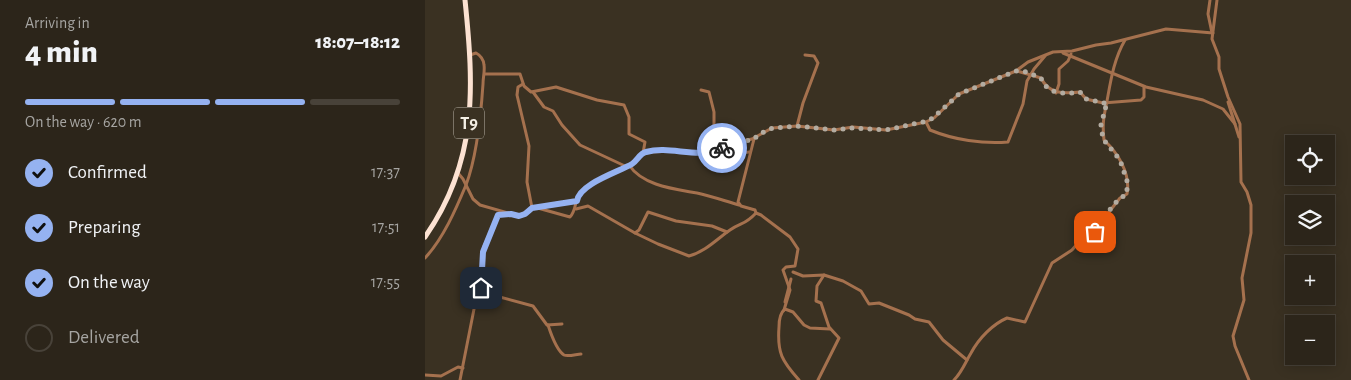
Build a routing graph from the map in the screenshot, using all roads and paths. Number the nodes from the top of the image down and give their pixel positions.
1 (465, 0) edge
2 (1210, 0) edge
3 (1217, 0) edge
4 (1212, 34) junction
5 (1125, 40) junction
6 (1071, 53) junction
7 (470, 55) junction
8 (805, 55) dead end
9 (1045, 56) junction
10 (1016, 71) junction
11 (1111, 73) junction
12 (485, 74) junction
13 (1031, 74) junction
14 (523, 84) junction
15 (1144, 87) junction
16 (701, 90) dead end
17 (533, 92) junction
18 (1056, 93) junction
19 (1228, 96) junction
20 (1107, 102) junction
21 (926, 122) junction
22 (1235, 124) junction
23 (797, 126) junction
24 (755, 138) junction
25 (1240, 142) junction
26 (722, 148) junction
27 (750, 152) junction
28 (642, 154) junction
29 (628, 166) junction
30 (458, 173) junction
31 (466, 185) junction
32 (577, 201) junction
33 (739, 205) junction
34 (532, 208) junction
35 (540, 208) junction
36 (575, 209) junction
37 (495, 210) junction
38 (511, 214) junction
39 (756, 214) junction
40 (498, 215) junction
41 (727, 232) junction
42 (635, 233) junction
43 (425, 237) edge
44 (425, 258) edge
45 (795, 266) junction
46 (793, 272) junction
47 (823, 275) junction
48 (791, 279) junction
49 (789, 284) junction
50 (790, 290) junction
51 (479, 294) junction
52 (785, 303) junction
53 (786, 309) junction
54 (562, 324) dead end
55 (548, 325) junction
56 (830, 329) junction
57 (581, 354) dead end
58 (967, 361) junction
59 (463, 368) junction
60 (425, 375) edge
61 (460, 380) edge
62 (799, 380) edge
63 (818, 380) edge
64 (953, 380) edge
65 (1249, 380) edge

1 - 7 highway, T9
2 - 4 street
3 - 4 street
4 - 5 street
4 - 19 street
5 - 6 street
5 - 11 street
6 - 9 street
6 - 11 street
6 - 18 street
7 - 12 street
7 - 30 highway, T9
8 - 23 street
9 - 10 street
9 - 13 street
10 - 13 street
10 - 21 street
11 - 15 street
11 - 20 street
12 - 14 street
12 - 31 street
13 - 18 street
13 - 21 street
14 - 17 street
14 - 34 street
15 - 20 street
15 - 22 street
16 - 26 street
17 - 28 street
17 - 29 street
18 - 20 street
19 - 22 street
19 - 25 street
20 - 58 street
21 - 23 street
22 - 25 street
23 - 24 street
24 - 26 street
24 - 27 street
25 - 65 street
26 - 27 street
26 - 28 street
27 - 33 street
28 - 29 street
29 - 32 street
29 - 33 street
30 - 31 street
30 - 43 highway, T9
31 - 37 street
31 - 44 street
32 - 35 street
32 - 36 street
33 - 39 street
34 - 35 street
34 - 38 street
35 - 36 street
36 - 42 street
37 - 38 street
37 - 40 street
38 - 40 street
39 - 41 street
39 - 45 street
40 - 51 street
41 - 42 street
41 - 42 street
45 - 46 street
45 - 49 street
46 - 47 street
46 - 48 street
47 - 56 street
47 - 58 street
48 - 49 street
48 - 50 street
49 - 50 street
49 - 52 street
50 - 52 street
51 - 55 street
51 - 59 street
52 - 53 street
53 - 56 street
53 - 62 street
54 - 55 street
55 - 57 street
56 - 63 street
58 - 64 street
59 - 60 street
59 - 61 street

